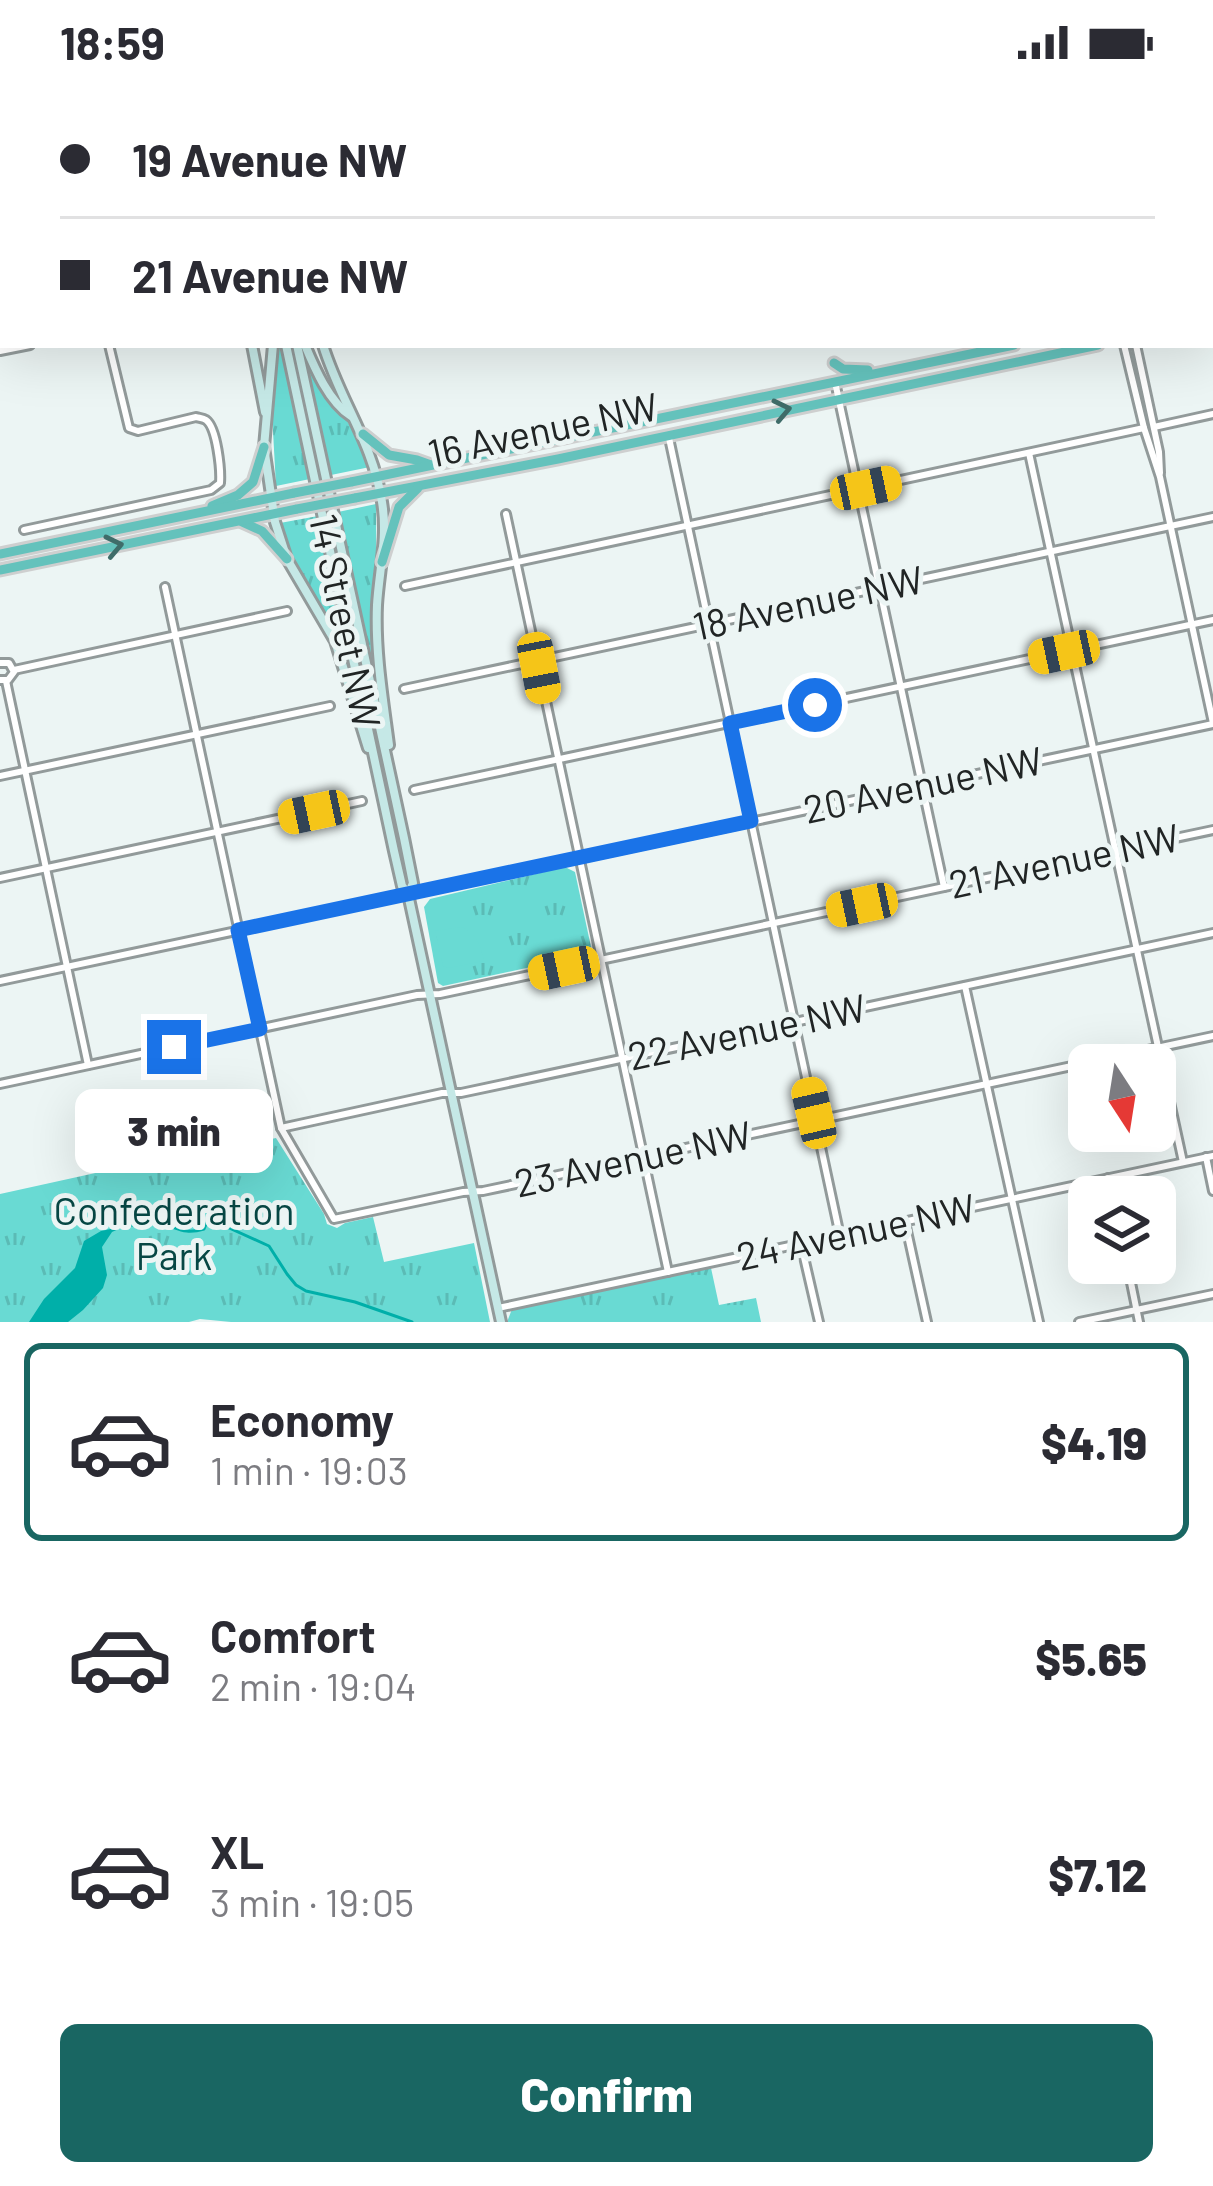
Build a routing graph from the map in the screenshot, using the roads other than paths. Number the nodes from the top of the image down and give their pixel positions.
1 (110, 348) edge
2 (253, 348) edge
3 (273, 348) edge
4 (287, 348) edge
5 (302, 348) edge
6 (303, 348) edge
7 (324, 348) edge
8 (999, 348) edge
9 (1083, 348) edge
10 (1125, 348) edge
11 (1137, 348) edge
12 (834, 364) dead end
13 (885, 371) junction
14 (835, 382) junction
15 (839, 398) junction
16 (1213, 414) edge
17 (352, 417) junction
18 (266, 419) junction
19 (1154, 427) junction
20 (1144, 428) junction
21 (363, 434) junction
22 (668, 434) junction
23 (264, 447) junction
24 (1029, 453) junction
25 (431, 465) junction
26 (377, 476) junction
27 (1160, 477) junction
28 (419, 487) junction
29 (858, 489) junction
30 (381, 494) junction
31 (270, 498) junction
32 (208, 509) junction
33 (273, 514) junction
34 (506, 514) dead end
35 (1213, 517) edge
36 (237, 520) junction
37 (688, 526) junction
38 (1171, 526) junction
39 (24, 530) dead end
40 (1050, 551) junction
41 (0, 554) edge
42 (287, 559) junction
43 (382, 562) junction
44 (516, 562) junction
45 (0, 571) edge
46 (405, 586) dead end
47 (164, 587) dead end
48 (879, 588) junction
49 (287, 611) dead end
50 (1213, 620) edge
51 (1192, 624) junction
52 (709, 625) junction
53 (175, 635) junction
54 (1072, 650) junction
55 (0, 660) edge
56 (538, 660) junction
57 (14, 670) junction
58 (3, 681) edge
59 (901, 687) junction
60 (404, 689) dead end
61 (330, 706) dead end
62 (730, 723) junction
63 (1213, 723) edge
64 (196, 734) junction
65 (1093, 749) junction
66 (559, 760) junction
67 (25, 771) junction
68 (0, 776) edge
69 (391, 777) junction
70 (379, 779) junction
71 (922, 785) junction
72 (414, 790) dead end
73 (362, 801) dead end
74 (751, 821) junction
75 (1213, 830) edge
76 (217, 832) junction
77 (1115, 851) junction
78 (580, 858) junction
79 (46, 868) junction
80 (0, 878) edge
81 (944, 887) junction
82 (408, 894) junction
83 (773, 924) junction
84 (238, 930) junction
85 (1213, 933) edge
86 (1136, 950) junction
87 (602, 960) junction
88 (67, 967) junction
89 (0, 981) edge
90 (965, 986) junction
91 (431, 995) junction
92 (794, 1022) junction
93 (260, 1029) junction
94 (1213, 1036) edge
95 (1156, 1044) edge
96 (1176, 1044) edge
97 (623, 1059) junction
98 (88, 1065) junction
99 (1068, 1067) edge
100 (0, 1084) edge
101 (986, 1084) junction
102 (452, 1093) junction
103 (815, 1121) junction
104 (280, 1127) junction
105 (1176, 1131) edge
106 (644, 1157) junction
107 (1210, 1157) edge
108 (1183, 1162) junction
109 (1117, 1176) edge
110 (1068, 1187) edge
111 (1213, 1191) edge
112 (473, 1192) junction
113 (1012, 1199) junction
114 (905, 1222) junction
115 (840, 1236) junction
116 (801, 1244) junction
117 (668, 1272) junction
118 (1131, 1284) edge
119 (1213, 1294) edge
120 (498, 1308) junction
121 (1137, 1310) junction
122 (501, 1322) edge
123 (819, 1322) edge
124 (927, 1322) edge
125 (1039, 1322) edge
126 (1078, 1322) edge
127 (1139, 1322) edge

1 - 39 street
2 - 18 main road
3 - 18 main road
4 - 70 main road, 14 Street NW
5 - 69 main road, 14 Street NW
6 - 17 main road
7 - 17 main road
8 - 13 highway, 16 Avenue NW
9 - 15 highway, 16 Avenue NW
10 - 20 street
11 - 19 street
12 - 13 highway
13 - 14 highway, 16 Avenue NW
14 - 15 street
14 - 25 highway, 16 Avenue NW
22 -> 15 highway, 16 Avenue NW
15 - 29 street
16 - 19 street
17 - 21 main road
18 - 23 main road
19 - 27 street
20 - 24 street
20 - 27 street
21 - 25 highway
21 - 26 main road
22 - 28 highway, 16 Avenue NW
22 - 37 street
23 - 31 main road
23 - 32 highway
24 - 29 street
24 - 40 street
25 - 26 highway, 16 Avenue NW
26 - 30 main road
26 - 31 highway, 16 Avenue NW, bridge
27 - 38 street
28 - 30 highway, 16 Avenue NW
28 - 43 highway
29 - 37 street
29 - 48 street
30 - 33 highway, 16 Avenue NW, bridge
30 - 43 main road
31 - 32 highway, 16 Avenue NW
31 - 33 main road
32 - 41 highway, 16 Avenue NW
33 - 36 highway, 16 Avenue NW
33 - 42 main road
34 - 44 street
35 - 38 street, 18 Avenue NW
36 - 42 highway
45 -> 36 highway, 16 Avenue NW
37 - 44 street
37 - 52 street
38 - 40 street, 18 Avenue NW
38 - 51 street
40 - 48 street, 18 Avenue NW
40 - 54 street
42 - 70 main road
43 - 69 main road
44 - 46 street
44 - 56 street
47 - 53 street
48 - 52 street, 18 Avenue NW
48 - 59 street
49 - 53 street
50 - 51 street
51 - 54 street
51 - 63 street
52 - 56 street, 18 Avenue NW
52 - 62 street
53 - 57 street
53 - 64 street
54 - 59 street
54 - 65 street
55 - 57 street
56 - 60 street, 18 Avenue NW
56 - 66 street
57 - 58 street
58 - 67 street
59 - 62 street
59 - 71 street
61 - 64 street
62 - 66 street
62 - 74 street
63 - 65 street, 20 Avenue NW
64 - 67 street
64 - 76 street
65 - 71 street, 20 Avenue NW
65 - 77 street
66 - 72 street
66 - 78 street
67 - 68 street
67 - 79 street
69 - 82 main road, 14 Street NW
70 - 82 main road, 14 Street NW
71 - 74 street, 20 Avenue NW
71 - 81 street
73 - 76 street
74 - 78 street, 20 Avenue NW
74 - 83 street
75 - 77 street, 21 Avenue NW
76 - 79 street
76 - 84 street
77 - 81 street, 21 Avenue NW
77 - 86 street
78 - 82 street, 20 Avenue NW
78 - 87 street
79 - 80 street
79 - 88 street
81 - 83 street, 21 Avenue NW
82 - 84 street, 20 Avenue NW
82 - 91 main road, 14 Street NW
83 - 87 street, 21 Avenue NW
83 - 92 street
84 - 88 street, 20 Avenue NW
84 - 93 street
85 - 86 street, 22 Avenue NW
86 - 90 street, 22 Avenue NW
86 - 95 street
87 - 91 street, 21 Avenue NW
87 - 97 street
88 - 89 street, 20 Avenue NW
88 - 98 street
90 - 92 street, 22 Avenue NW
90 - 101 street
91 - 93 street, 21 Avenue NW
91 - 102 main road, 14 Street NW
92 - 97 street, 22 Avenue NW
92 - 103 street
93 - 98 street, 21 Avenue NW
93 - 104 street
94 - 96 street, 23 Avenue NW
97 - 102 street, 22 Avenue NW
97 - 106 street
98 - 100 street, 21 Avenue NW
99 - 101 street, 23 Avenue NW
101 - 103 street, 23 Avenue NW
101 - 113 street
102 - 104 street, 22 Avenue NW
102 - 112 main road, 14 Street NW
103 - 106 street, 23 Avenue NW
103 - 115 street
104 - 112 street, 23 Avenue NW
105 - 108 street
106 - 112 street, 23 Avenue NW
106 - 117 street
107 - 108 street, 24 Avenue NW
107 - 111 street
108 - 109 street, 24 Avenue NW
110 - 113 street, 24 Avenue NW
112 - 120 main road, 14 Street NW
113 - 114 street, 24 Avenue NW
113 - 125 street
114 - 115 street, 24 Avenue NW
114 - 124 street
115 - 116 street, 24 Avenue NW
116 - 117 street, 24 Avenue NW
116 - 123 street
117 - 120 street, 24 Avenue NW
118 - 121 street
119 - 121 street
120 - 122 main road, 14 Street NW
121 - 126 street
121 - 127 street

